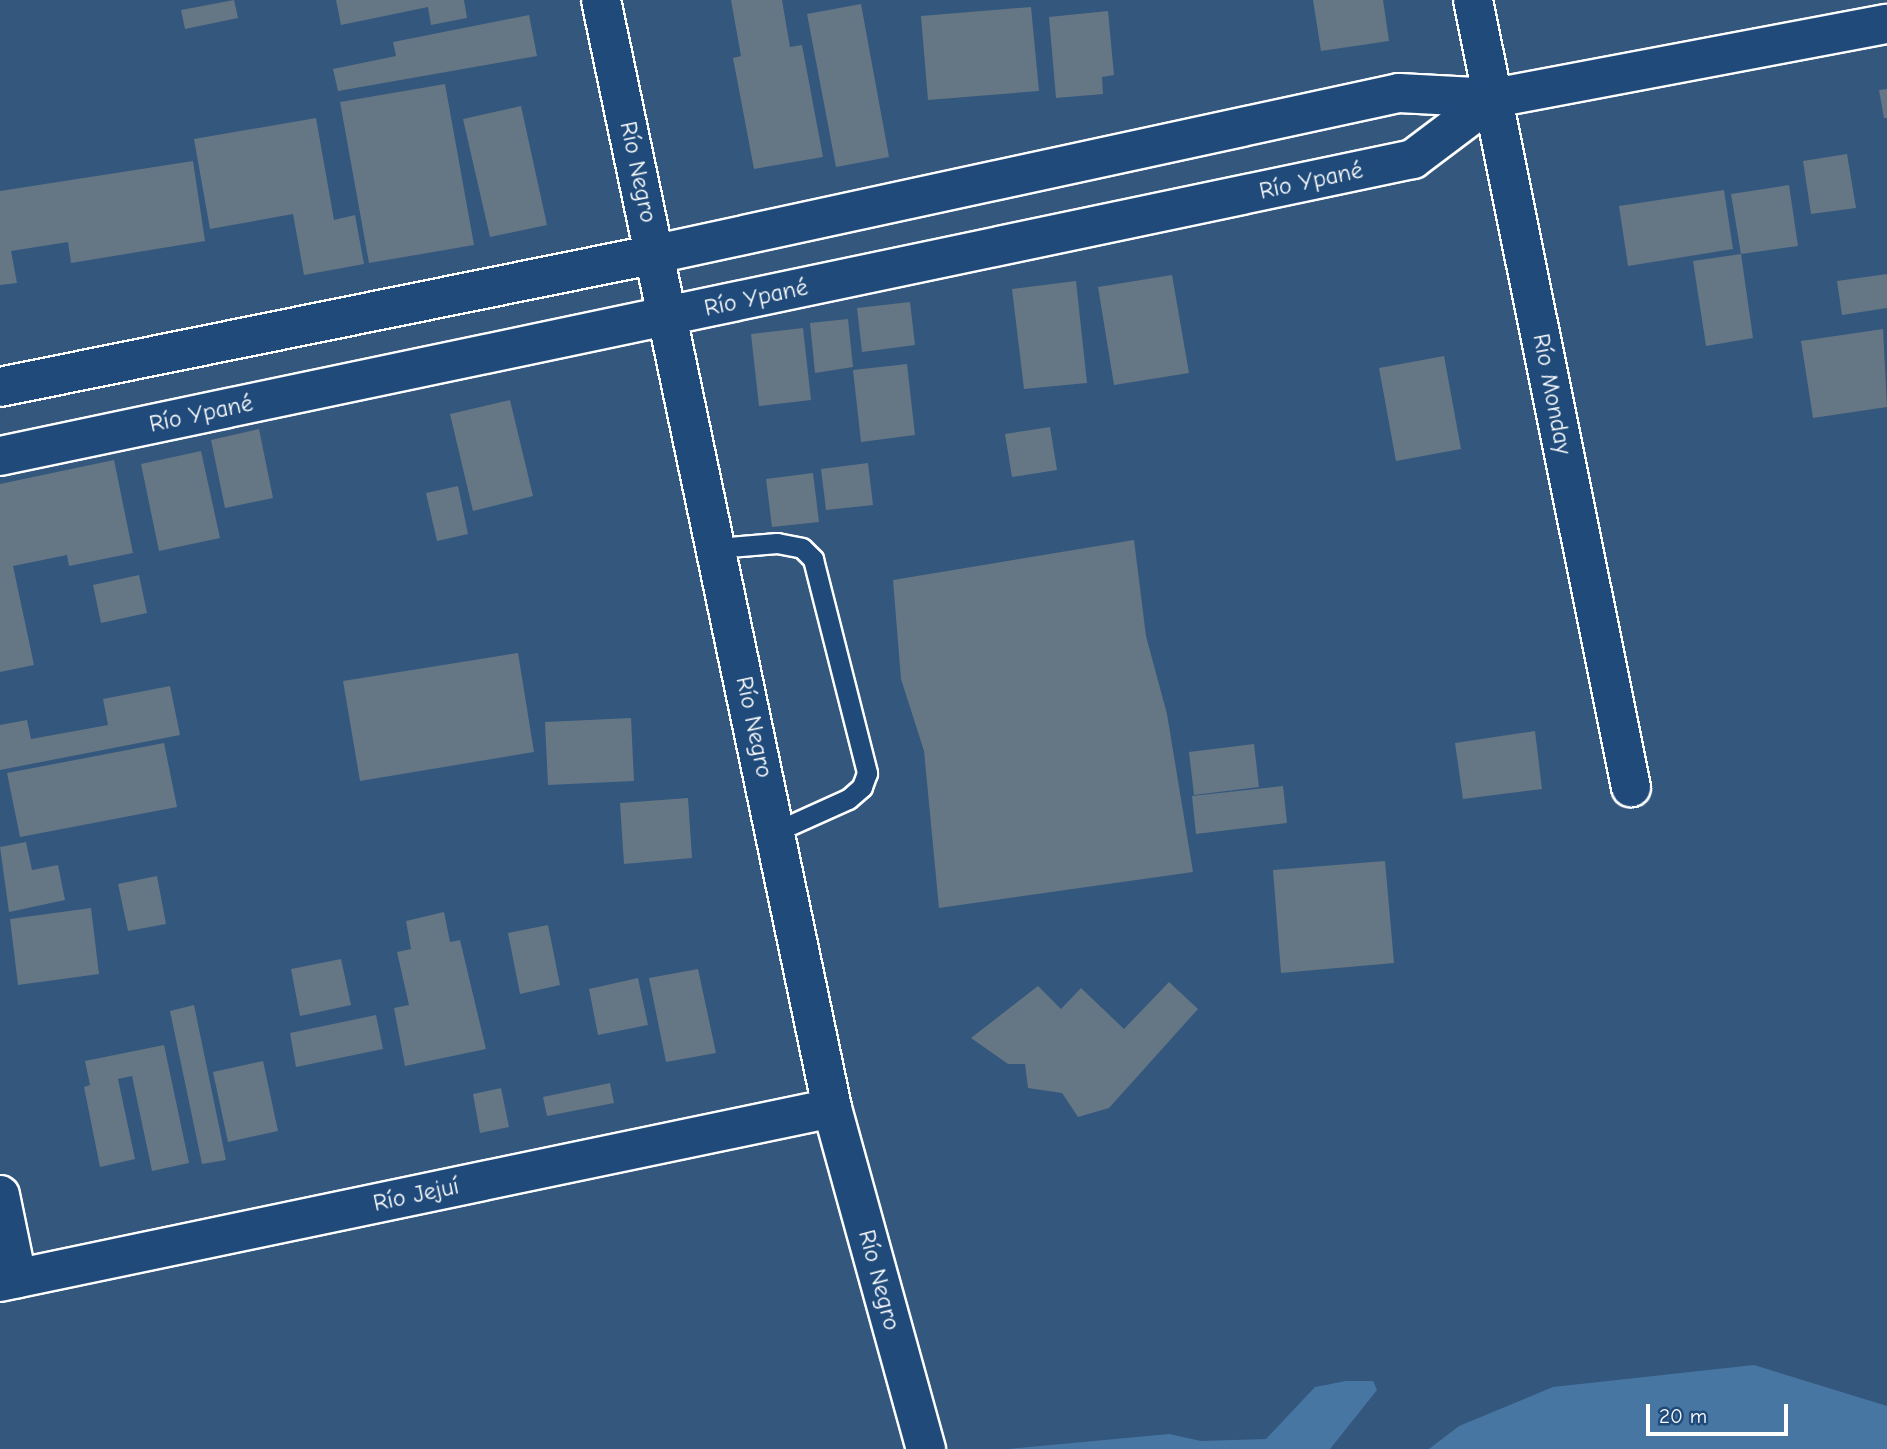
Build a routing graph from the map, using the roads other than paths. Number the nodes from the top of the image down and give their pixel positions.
1 (601, 0) edge
2 (1473, 0) edge
3 (1887, 24) edge
4 (1494, 98) junction
5 (656, 254) junction
6 (669, 317) junction
7 (0, 387) edge
8 (0, 456) edge
9 (717, 548) junction
10 (1631, 787) dead end
11 (775, 832) junction
12 (832, 1108) junction
13 (0, 1195) edge
14 (9, 1280) edge
15 (924, 1446) edge

1 - 5 street, Río Negro
2 - 4 street, Río Monday
3 - 4 street, Río Ypané
4 - 5 street, Río Ypané
4 - 6 street, Río Ypané
4 - 10 street, Río Monday
5 - 6 street, Río Negro
5 - 7 street, Río Ypané
6 - 8 street, Río Ypané
6 - 9 street, Río Negro
9 - 11 street, Río Negro
9 - 11 lane
11 - 12 street, Río Negro
12 - 14 street, Río Jejuí
12 - 15 street, Río Negro
13 - 14 street

